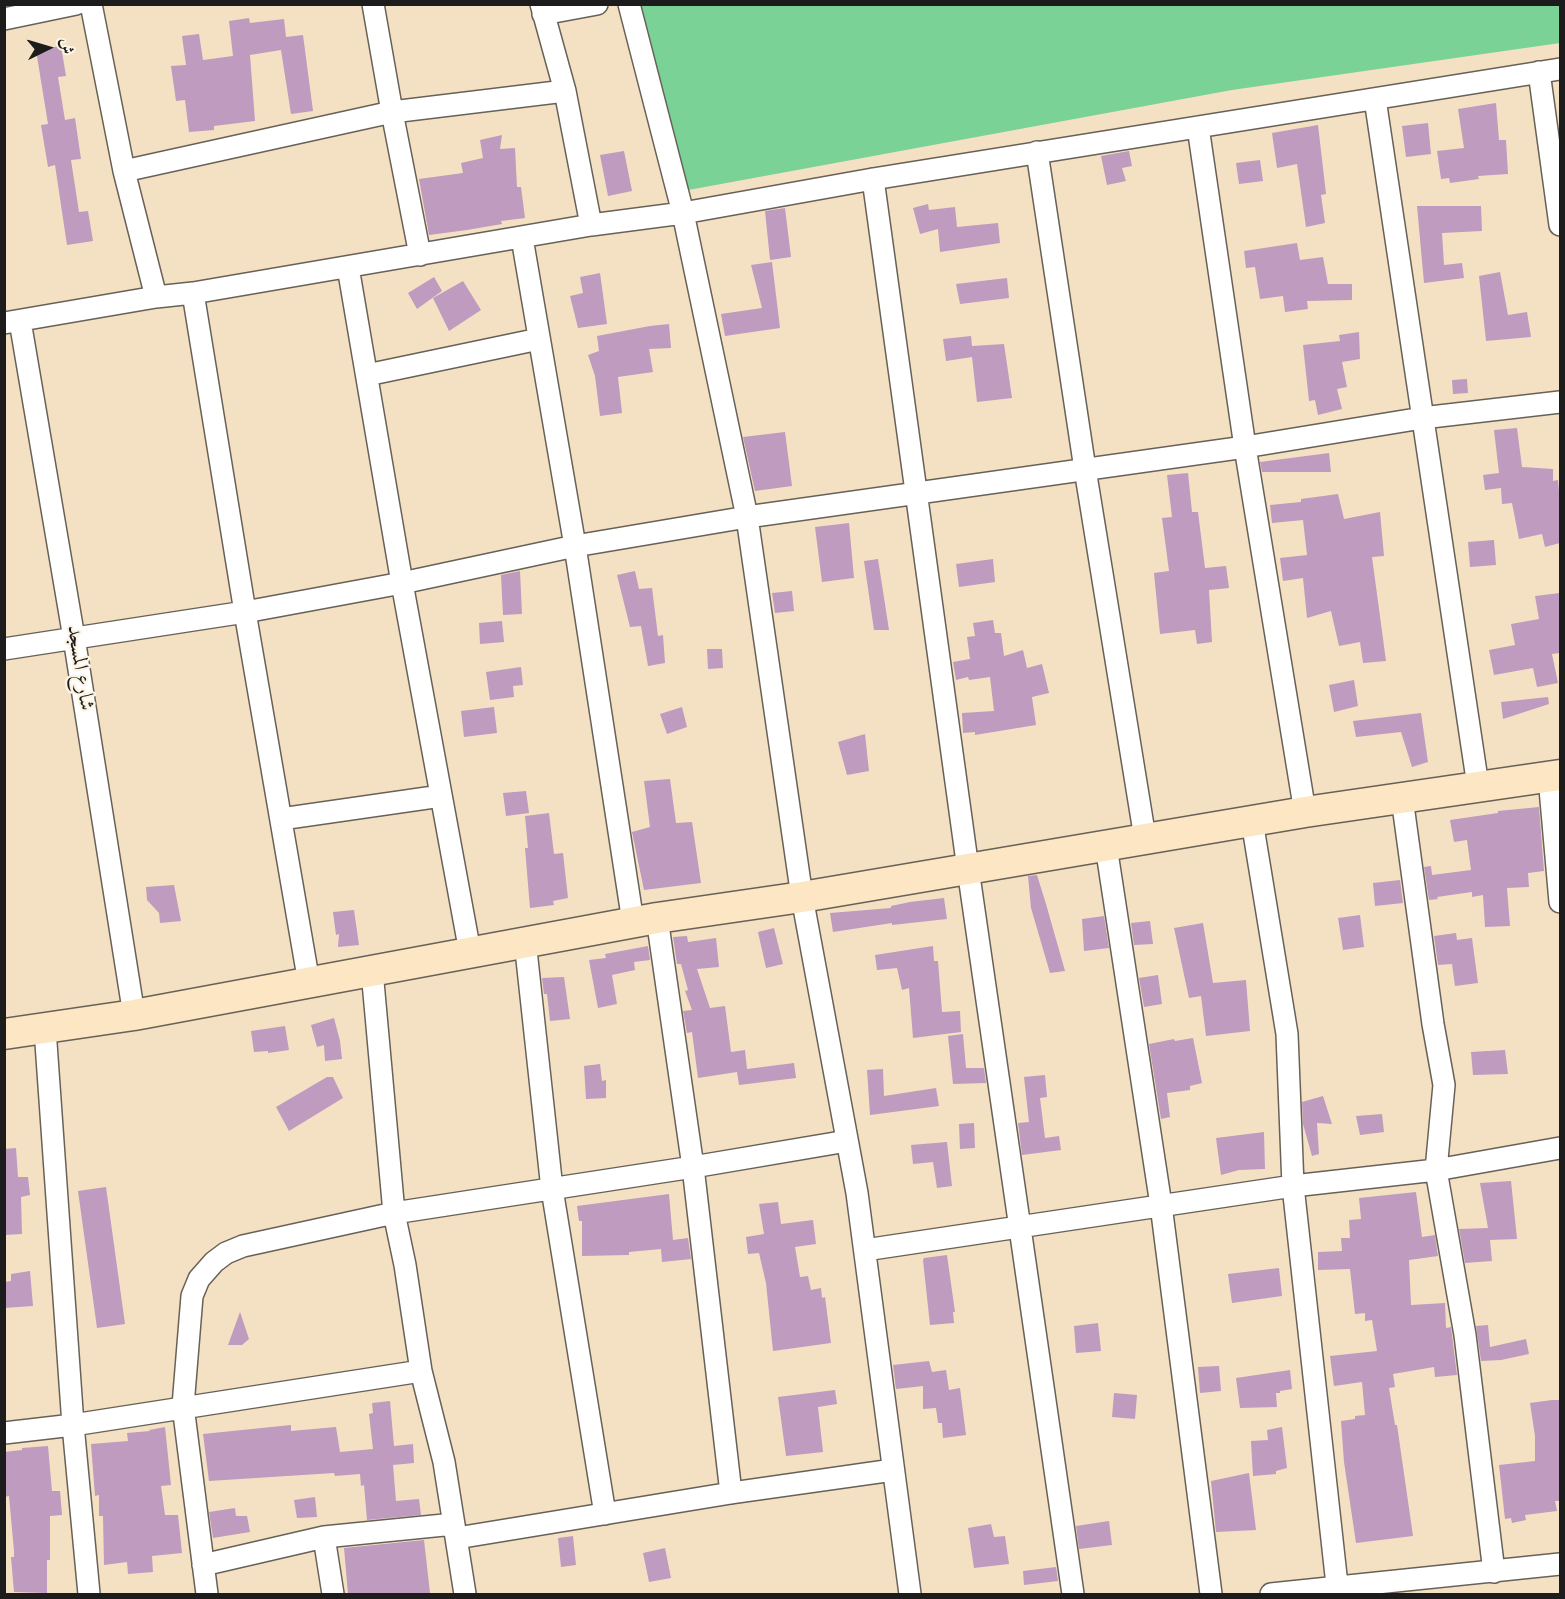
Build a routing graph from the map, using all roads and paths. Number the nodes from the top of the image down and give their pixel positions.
1 (75, 4) edge
2 (91, 4) edge
3 (373, 4) edge
4 (597, 4) edge
5 (629, 4) edge
6 (542, 10) edge
7 (4, 19) edge
8 (1560, 69) edge
9 (1539, 72) junction
10 (565, 91) junction
11 (1375, 99) junction
12 (392, 112) junction
13 (1198, 127) junction
14 (1037, 152) junction
15 (124, 171) junction
16 (873, 179) junction
17 (683, 213) junction
18 (591, 225) junction
19 (1560, 225) edge
20 (522, 238) junction
21 (420, 255) junction
22 (348, 267) junction
23 (194, 293) junction
24 (156, 297) junction
25 (12, 322) edge
26 (539, 339) junction
27 (367, 375) junction
28 (1560, 402) edge
29 (1422, 418) junction
30 (1245, 447) junction
31 (1085, 470) junction
32 (916, 493) junction
33 (747, 517) junction
34 (575, 546) junction
35 (402, 583) junction
36 (245, 612) junction
37 (74, 638) junction
38 (4, 649) edge
39 (1555, 776) edge
40 (1478, 786) junction
41 (441, 796) junction
42 (1402, 798) junction
43 (1305, 812) junction
44 (281, 819) junction
45 (1252, 821) junction
46 (1145, 838) junction
47 (1106, 846) junction
48 (968, 869) junction
49 (802, 897) junction
50 (1560, 902) edge
51 (645, 920) junction
52 (525, 941) junction
53 (470, 952) junction
54 (372, 971) junction
55 (309, 983) junction
56 (134, 1015) junction
57 (45, 1029) junction
58 (4, 1034) edge
59 (848, 1141) junction
60 (1560, 1148) edge
61 (693, 1167) junction
62 (1436, 1170) junction
63 (1293, 1186) junction
64 (552, 1189) junction
65 (1161, 1205) junction
66 (394, 1213) junction
67 (1020, 1227) junction
68 (865, 1250) junction
69 (421, 1371) junction
70 (183, 1406) junction
71 (73, 1425) junction
72 (4, 1433) edge
73 (893, 1470) junction
74 (731, 1493) junction
75 (605, 1514) junction
76 (456, 1531) junction
77 (324, 1538) junction
78 (1560, 1564) edge
79 (203, 1565) junction
80 (1494, 1572) junction
81 (1338, 1591) edge
82 (88, 1594) edge
83 (207, 1594) edge
84 (333, 1594) edge
85 (465, 1594) edge
86 (910, 1594) edge
87 (1073, 1594) edge
88 (1211, 1594) edge
89 (1271, 1594) edge

1 - 7 street
2 - 15 street
3 - 12 street
4 - 6 street
5 - 17 street
6 - 10 street
8 - 9 street
9 - 11 street
9 - 19 street
10 - 12 street
10 - 18 street
11 - 13 street
11 - 29 street
12 - 15 street
12 - 21 street
13 - 14 street
13 - 30 street
14 - 16 street
14 - 31 street
15 - 24 street
16 - 17 street
16 - 32 street
17 - 18 street
17 - 33 street
18 - 20 street
20 - 21 street
20 - 26 street
21 - 22 street
22 - 23 street
22 - 27 street
23 - 24 street
23 - 36 street
24 - 25 street
25 - 37 street, شارع المسجد
26 - 27 street
26 - 34 street
27 - 35 street
28 - 29 street
29 - 30 street
29 - 40 street
30 - 31 street
30 - 43 street
31 - 32 street
31 - 46 street
32 - 33 street
32 - 48 street
33 - 34 street
33 - 49 street
34 - 35 street
34 - 51 street
35 - 36 street
35 - 41 street
36 - 37 street
36 - 44 street
37 - 38 street
37 - 56 street, شارع المسجد
39 - 40 street
39 - 50 street
40 - 42 street
41 - 44 street
41 - 53 street
42 - 43 street
42 - 62 street
43 - 45 street
44 - 55 street
45 - 46 street
45 - 63 street
46 - 47 street
47 - 48 street
47 - 65 street
48 - 49 street
48 - 67 street
49 - 51 street
49 - 59 street
51 - 52 street
51 - 61 street
52 - 53 street
52 - 64 street
53 - 54 street
54 - 55 street
54 - 66 street
55 - 56 street
56 - 57 street
57 - 58 street
57 - 71 street
59 - 61 street
59 - 68 street
60 - 62 street
61 - 64 street
61 - 74 street
62 - 63 street
62 - 80 street
63 - 65 street
63 - 81 street
64 - 66 street
64 - 75 street
65 - 67 street
65 - 88 street
66 - 69 street
66 - 70 street
67 - 68 street
67 - 87 street
68 - 73 street
69 - 70 street
69 - 76 street
70 - 71 street
70 - 79 street
71 - 72 street
71 - 82 street
73 - 74 street
73 - 86 street
74 - 75 street
75 - 76 street
76 - 77 street
76 - 85 street
77 - 79 street
77 - 84 street
78 - 80 street
79 - 83 street
80 - 81 street
81 - 89 street

